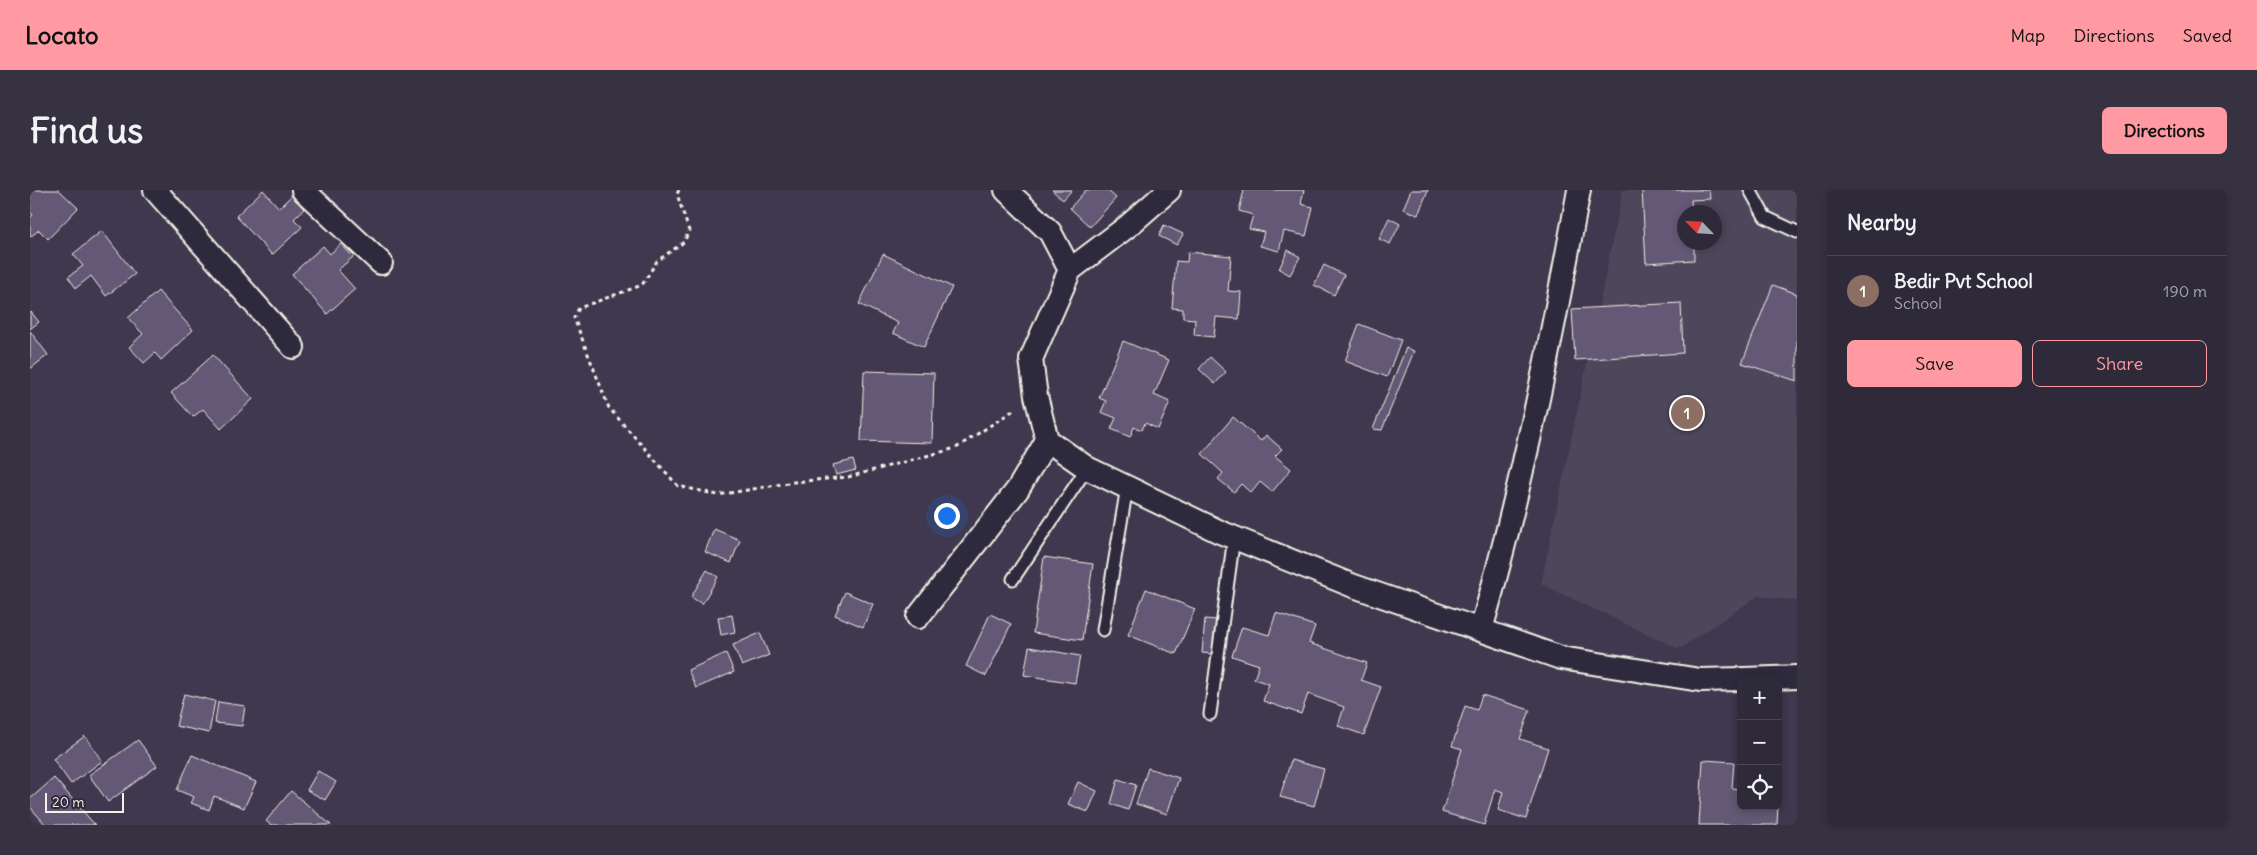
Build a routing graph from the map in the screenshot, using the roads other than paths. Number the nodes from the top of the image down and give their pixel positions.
1 (155, 190) edge
2 (303, 190) edge
3 (1006, 190) edge
4 (1169, 190) edge
5 (1579, 190) edge
6 (1750, 190) edge
7 (1797, 232) edge
8 (381, 263) dead end
9 (1070, 270) junction
10 (293, 347) dead end
11 (1047, 440) junction
12 (1087, 468) junction
13 (1127, 487) junction
14 (1234, 538) junction
15 (1013, 579) dead end
16 (918, 617) dead end
17 (1103, 630) dead end
18 (1481, 630) junction
19 (1797, 677) edge
20 (1782, 678) edge
21 (1737, 679) edge
22 (1210, 714) dead end

1 - 10 street
2 - 8 street
3 - 9 street
4 - 9 street
5 - 18 street
6 - 7 lane
9 - 11 street
11 - 12 street
11 - 16 street
12 - 13 street
12 - 15 lane
13 - 14 street
13 - 17 lane
14 - 18 street
14 - 22 lane
18 - 21 street
19 - 20 street

